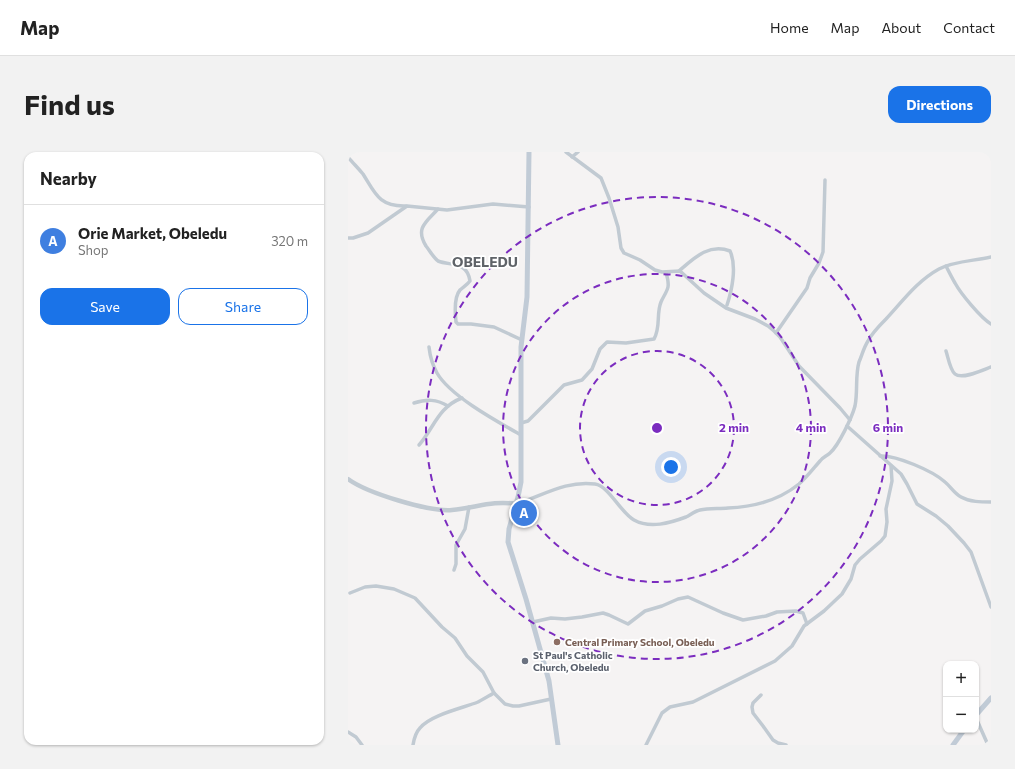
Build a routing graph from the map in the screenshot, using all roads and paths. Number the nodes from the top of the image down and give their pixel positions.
1 (529, 152) edge
2 (566, 152) edge
3 (578, 152) edge
4 (572, 156) junction
5 (348, 157) edge
6 (825, 180) dead end
7 (407, 206) junction
8 (529, 207) junction
9 (438, 209) junction
10 (348, 238) edge
11 (991, 257) edge
12 (946, 266) junction
13 (679, 271) junction
14 (666, 272) junction
15 (727, 305) dead end
16 (991, 324) edge
17 (776, 333) junction
18 (522, 340) junction
19 (429, 347) dead end
20 (946, 351) dead end
21 (991, 368) edge
22 (462, 398) junction
23 (414, 403) dead end
24 (448, 406) junction
25 (850, 420) junction
26 (521, 423) junction
27 (847, 426) junction
28 (521, 435) junction
29 (419, 445) dead end
30 (880, 456) junction
31 (891, 466) junction
32 (348, 479) edge
33 (991, 502) edge
34 (516, 504) junction
35 (469, 507) junction
36 (454, 570) dead end
37 (350, 592) dead end
38 (991, 607) edge
39 (533, 622) junction
40 (807, 624) junction
41 (494, 693) junction
42 (761, 695) dead end
43 (991, 698) edge
44 (551, 699) junction
45 (979, 712) edge
46 (979, 725) edge
47 (348, 732) edge
48 (962, 733) edge
49 (647, 743) edge
50 (362, 745) edge
51 (413, 745) edge
52 (558, 745) edge
53 (653, 745) edge
54 (786, 745) edge
55 (953, 745) edge
56 (988, 745) edge

1 - 8 main road
2 - 4 street
3 - 4 street
4 - 14 street
5 - 7 street
6 - 17 street
7 - 9 street
7 - 10 street
8 - 9 street
8 - 18 main road
9 - 18 street
11 - 12 street
12 - 16 street
12 - 25 street
13 - 14 street
13 - 15 street
13 - 17 street
14 - 26 street
17 - 25 street
18 - 26 main road
19 - 22 street
20 - 21 street
22 - 24 street
22 - 28 street
23 - 24 street
24 - 29 street
25 - 27 street
26 - 28 main road
27 - 30 street
27 - 34 street
28 - 34 main road
30 - 31 street
30 - 33 street
31 - 38 street
31 - 40 street
32 - 35 street
34 - 35 street
34 - 39 main road
35 - 36 street
37 - 41 street
39 - 40 street
39 - 44 main road
40 - 49 street
41 - 44 street
41 - 51 street
42 - 54 street
43 - 45 main road
44 - 52 main road
46 - 56 street
47 - 50 street
48 - 55 main road
49 - 53 street

